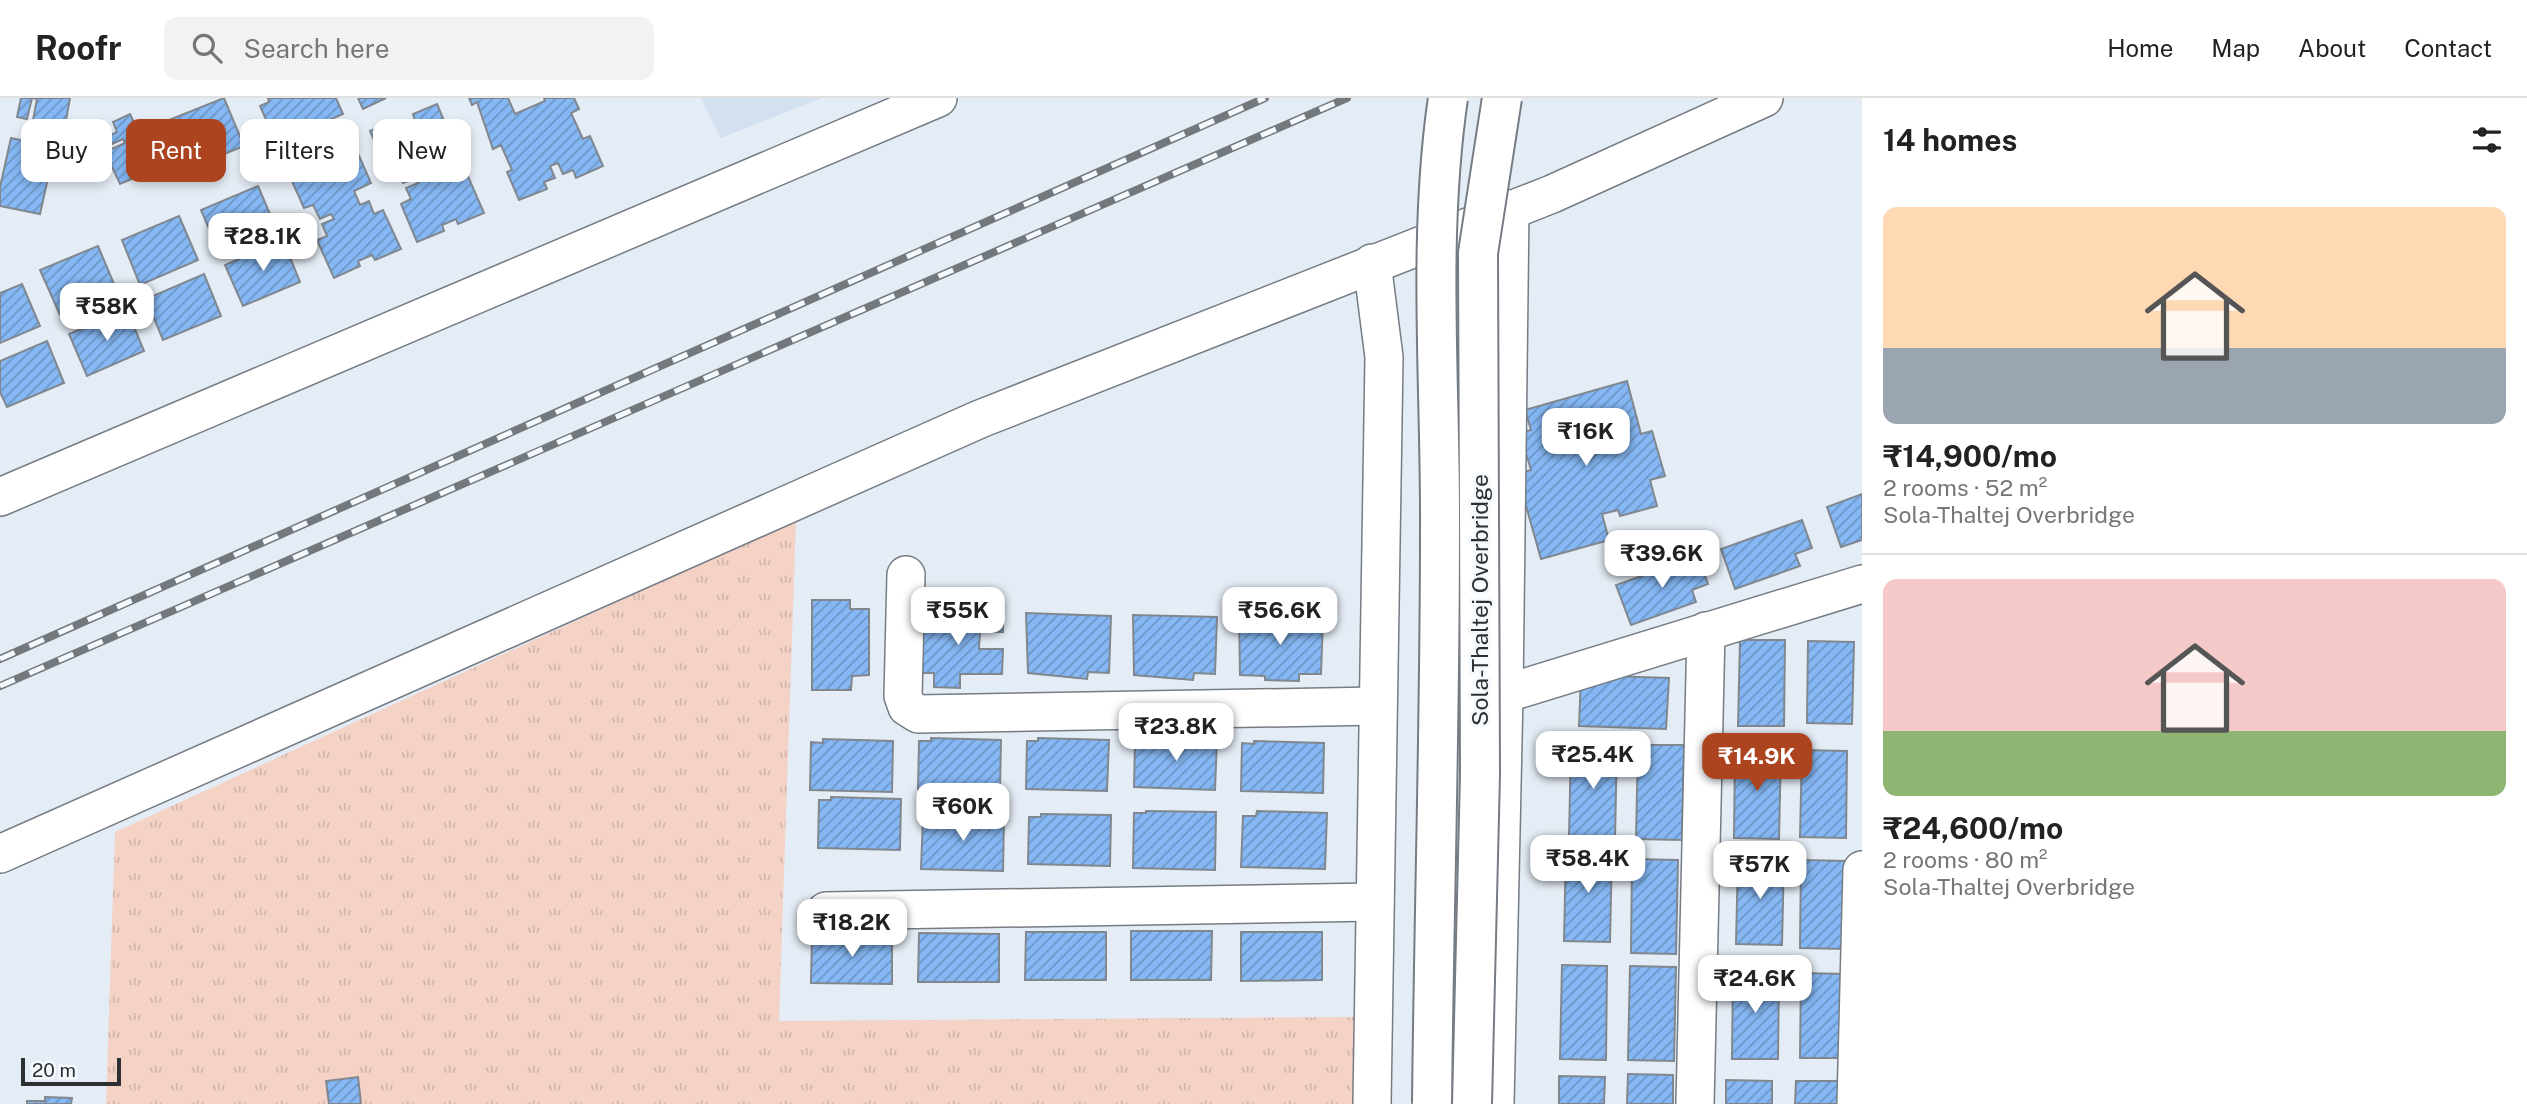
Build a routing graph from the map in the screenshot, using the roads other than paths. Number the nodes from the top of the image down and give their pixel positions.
1 (938, 98) edge
2 (1448, 98) edge
3 (1502, 98) edge
4 (1764, 98) edge
5 (1510, 209) junction
6 (1371, 263) junction
7 (0, 497) edge
8 (906, 575) dead end
9 (1862, 584) edge
10 (1706, 631) junction
11 (1504, 694) junction
12 (1378, 706) junction
13 (0, 853) edge
14 (1862, 870) edge
15 (1375, 902) junction
16 (826, 911) dead end
17 (1860, 987) edge
18 (1372, 1104) edge
19 (1432, 1104) edge
20 (1472, 1104) edge
21 (1495, 1104) edge
22 (1695, 1104) edge
23 (1856, 1104) edge

1 - 7 street
2 - 19 street, Sola-Thaltej Overbridge, bridge
3 - 20 street, Sola-Thaltej Overbridge, bridge
4 - 5 street
5 - 6 street
5 - 11 street
6 - 12 street
6 - 13 street
8 - 12 street
9 - 10 street
10 - 11 street
10 - 22 street
11 - 21 street
12 - 15 street
14 - 17 street
15 - 16 street
15 - 18 street
17 - 23 street

